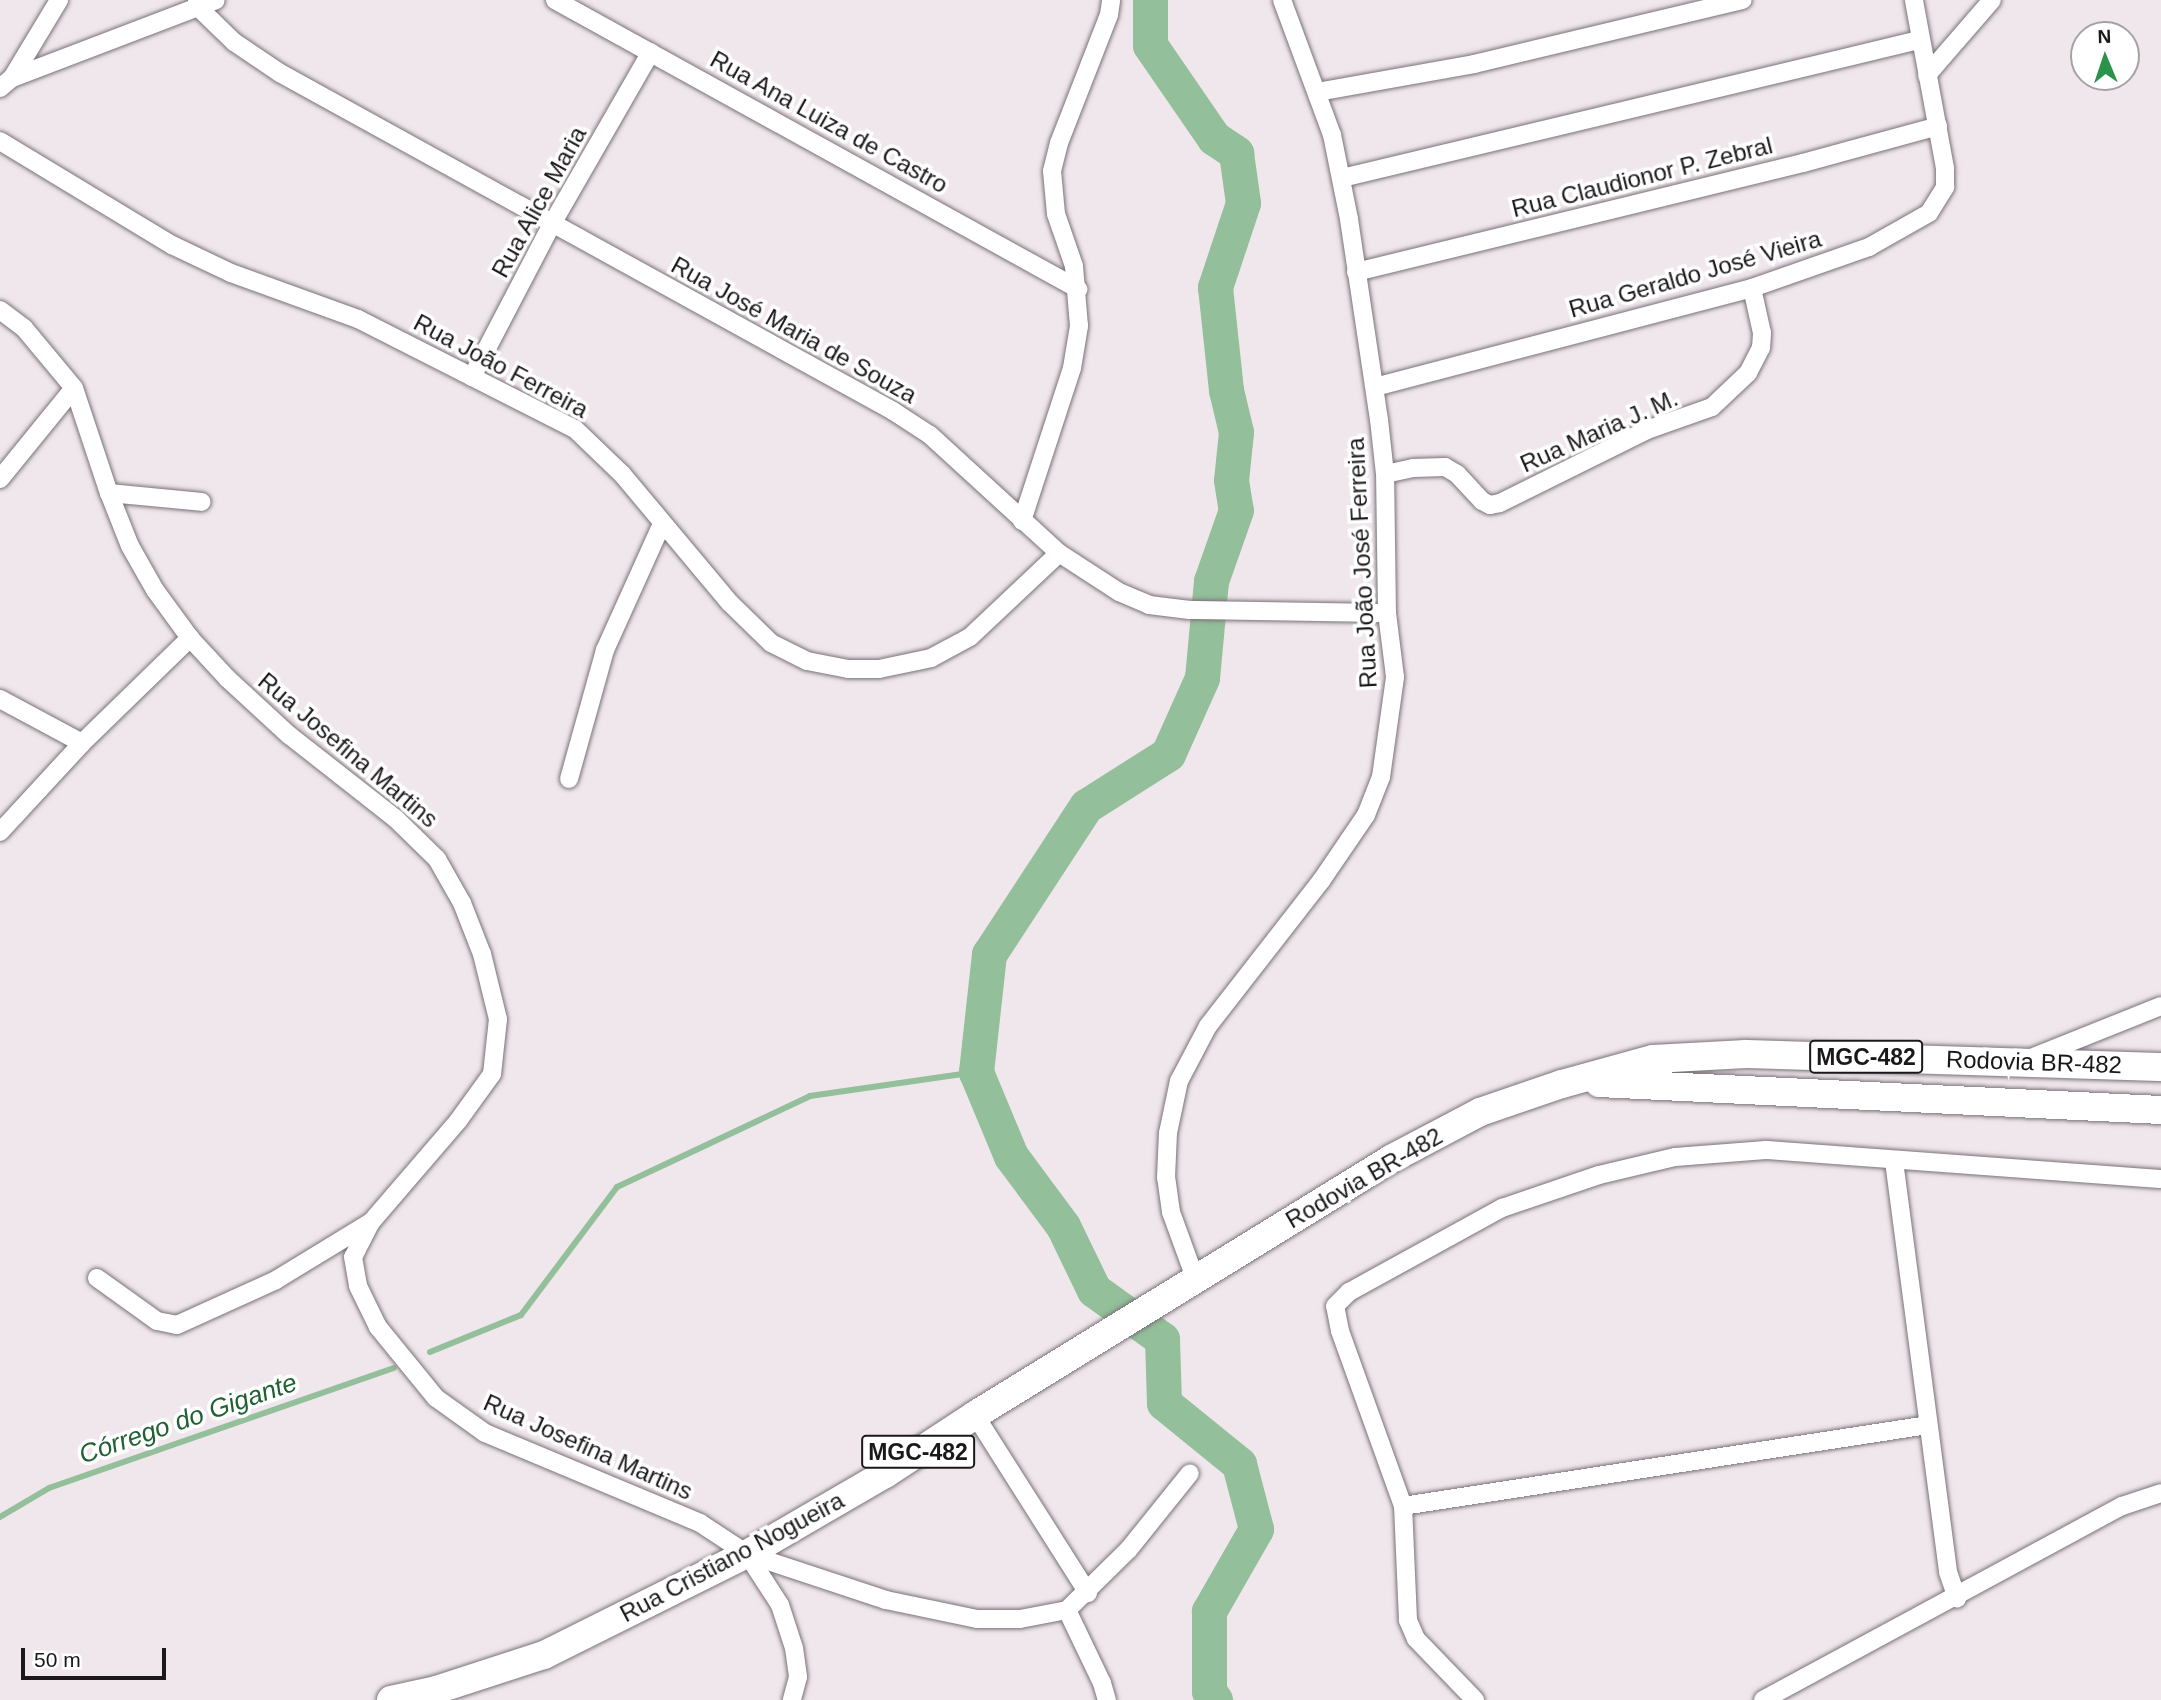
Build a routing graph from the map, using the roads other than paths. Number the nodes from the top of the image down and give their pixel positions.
1 (59, 0) edge
2 (216, 0) edge
3 (555, 0) edge
4 (1282, 0) edge
5 (1742, 0) edge
6 (1914, 0) edge
7 (1992, 0) edge
8 (198, 4) edge
9 (1110, 7) edge
10 (1919, 40) junction
11 (651, 52) junction
12 (1927, 75) junction
13 (6, 83) edge
14 (1317, 92) junction
15 (1938, 126) junction
16 (0, 141) edge
17 (1342, 178) junction
18 (552, 224) junction
19 (1356, 272) junction
20 (1752, 288) junction
21 (1078, 289) junction
22 (0, 310) edge
23 (472, 377) junction
24 (1375, 387) junction
25 (74, 388) junction
26 (1385, 474) junction
27 (0, 479) edge
28 (109, 493) junction
29 (202, 502) dead end
30 (1022, 522) junction
31 (662, 524) junction
32 (1059, 554) junction
33 (1387, 613) junction
34 (190, 638) junction
35 (0, 699) edge
36 (82, 743) junction
37 (569, 779) dead end
38 (0, 832) edge
39 (2161, 1006) edge
40 (2025, 1061) junction
41 (2161, 1067) edge
42 (1575, 1081) junction
43 (2161, 1110) edge
44 (1894, 1161) junction
45 (2161, 1179) edge
46 (371, 1222) junction
47 (97, 1278) dead end
48 (1195, 1278) junction
49 (1086, 1345) joint
50 (975, 1415) junction
51 (1928, 1425) junction
52 (1190, 1473) dead end
53 (2161, 1493) edge
54 (1403, 1506) junction
55 (747, 1554) junction
56 (1088, 1593) junction
57 (1957, 1598) junction
58 (1067, 1610) junction
59 (391, 1700) edge
60 (792, 1700) edge
61 (1107, 1700) edge
62 (1475, 1700) edge
63 (1763, 1700) edge

1 - 13 street
2 - 8 street
3 - 11 street, Rua Ana Luiza de Castro
4 - 14 street, Rua João José Ferreira
5 - 14 street
6 - 10 street, Rua Geraldo José Vieira
7 - 12 street
8 - 13 street
8 - 18 street, Rua José Maria de Souza
9 - 21 street
10 - 12 street, Rua Geraldo José Vieira
10 - 17 street
11 - 18 street, Rua Alice Maria
11 - 21 street, Rua Ana Luiza de Castro
12 - 15 street, Rua Geraldo José Vieira
14 - 17 street, Rua João José Ferreira
15 - 19 street, Rua Claudionor P. Zebral
15 - 20 street, Rua Geraldo José Vieira
16 - 23 street, Rua João Ferreira
17 - 19 street, Rua João José Ferreira
18 - 23 street, Rua Alice Maria
18 - 30 street, Rua José Maria de Souza
19 - 24 street, Rua João José Ferreira
20 - 24 street, Rua Geraldo José Vieira
20 - 26 street, Rua Maria J. M.
21 - 30 street
22 - 25 street, Rua Josefina Martins
23 - 31 street, Rua João Ferreira
24 - 26 street, Rua João José Ferreira
25 - 27 street
25 - 28 street, Rua Josefina Martins
26 - 33 street, Rua João José Ferreira
28 - 29 street
28 - 34 street, Rua Josefina Martins
30 - 32 street, Rua José Maria de Souza
31 - 32 street, Rua João Ferreira
31 - 37 street
32 - 33 street, Rua José Maria de Souza
33 - 48 street, Rua João José Ferreira
34 - 36 street
34 - 46 street, Rua Josefina Martins
35 - 36 street
36 - 38 street
39 - 40 street
40 - 41 highway, Rodovia BR-482 / MGC-482
40 - 42 highway, Rodovia BR-482 / MGC-482
42 - 43 highway, Rodovia BR-482 / MGC-482
42 - 48 highway, Rodovia BR-482 / MGC-482
44 - 45 street
44 - 51 street
44 - 54 street
46 - 47 street
46 - 55 street, Rua Josefina Martins
48 - 49 highway, Rodovia BR-482 / MGC-482
49 - 50 highway, Rua Cristiano Nogueira / MGC-482
50 - 55 highway, Rua Cristiano Nogueira / MGC-482
50 - 56 street
51 - 54 street
51 - 57 street
52 - 56 street, Rua Josefina Martins
53 - 57 street
54 - 62 street
55 - 58 street, Rua Josefina Martins
55 - 59 highway, Rua Cristiano Nogueira / MGC-482
55 - 60 street
56 - 58 street, Rua Josefina Martins
57 - 63 street
58 - 61 street

